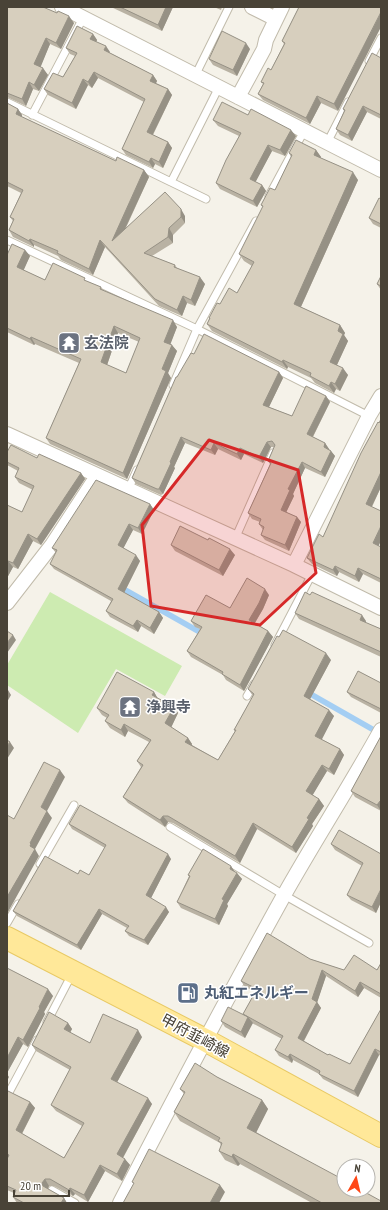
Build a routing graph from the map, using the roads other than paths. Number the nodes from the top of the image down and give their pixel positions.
1 (62, 7) edge
2 (229, 7) edge
3 (252, 7) edge
4 (279, 13) edge
5 (83, 18) junction
6 (381, 38) edge
7 (367, 66) edge
8 (195, 76) junction
9 (219, 87) junction
10 (352, 94) edge
11 (238, 97) junction
12 (7, 102) edge
13 (32, 115) junction
14 (304, 131) junction
15 (327, 143) junction
16 (381, 170) edge
17 (171, 182) junction
18 (206, 199) dead end
19 (267, 201) edge
20 (259, 215) edge
21 (7, 240) edge
22 (197, 329) junction
23 (169, 395) edge
24 (381, 396) edge
25 (369, 416) junction
26 (7, 434) edge
27 (274, 451) edge
28 (141, 460) edge
29 (97, 476) junction
30 (128, 490) junction
31 (235, 539) junction
32 (294, 565) junction
33 (312, 574) junction
34 (7, 604) edge
35 (381, 608) edge
36 (272, 649) edge
37 (258, 676) edge
38 (247, 696) edge
39 (381, 730) edge
40 (74, 805) dead end
41 (170, 827) edge
42 (36, 871) edge
43 (284, 895) junction
44 (22, 897) edge
45 (7, 923) edge
46 (7, 938) edge
47 (369, 943) dead end
48 (73, 972) junction
49 (205, 1040) junction
50 (7, 1096) edge
51 (381, 1136) edge
52 (52, 1190) edge
53 (75, 1203) edge
54 (120, 1203) edge

1 - 5 street
2 - 8 lane
3 - 4 street
4 - 11 street
5 - 8 street
5 - 13 lane
6 - 7 lane
8 - 9 street
9 - 11 street
9 - 17 lane
10 - 15 lane
11 - 14 street
12 - 13 lane
13 - 17 lane
14 - 15 street
14 - 19 lane
15 - 16 street
17 - 18 lane
20 - 22 lane
21 - 22 lane
22 - 23 lane
22 - 25 lane
24 - 25 street
25 - 32 street
26 - 29 street
27 - 31 lane
28 - 30 lane
29 - 30 street
29 - 34 street
30 - 31 street
31 - 32 street
32 - 33 street
33 - 35 street
33 - 36 lane
37 - 38 lane
39 - 43 street
40 - 42 lane
41 - 43 lane
43 - 47 lane
43 - 49 street
44 - 45 lane
46 - 48 main road, 甲府韮崎線
48 - 49 main road, 甲府韮崎線
48 - 50 lane
49 - 51 main road, 甲府韮崎線
49 - 54 street
52 - 53 lane

